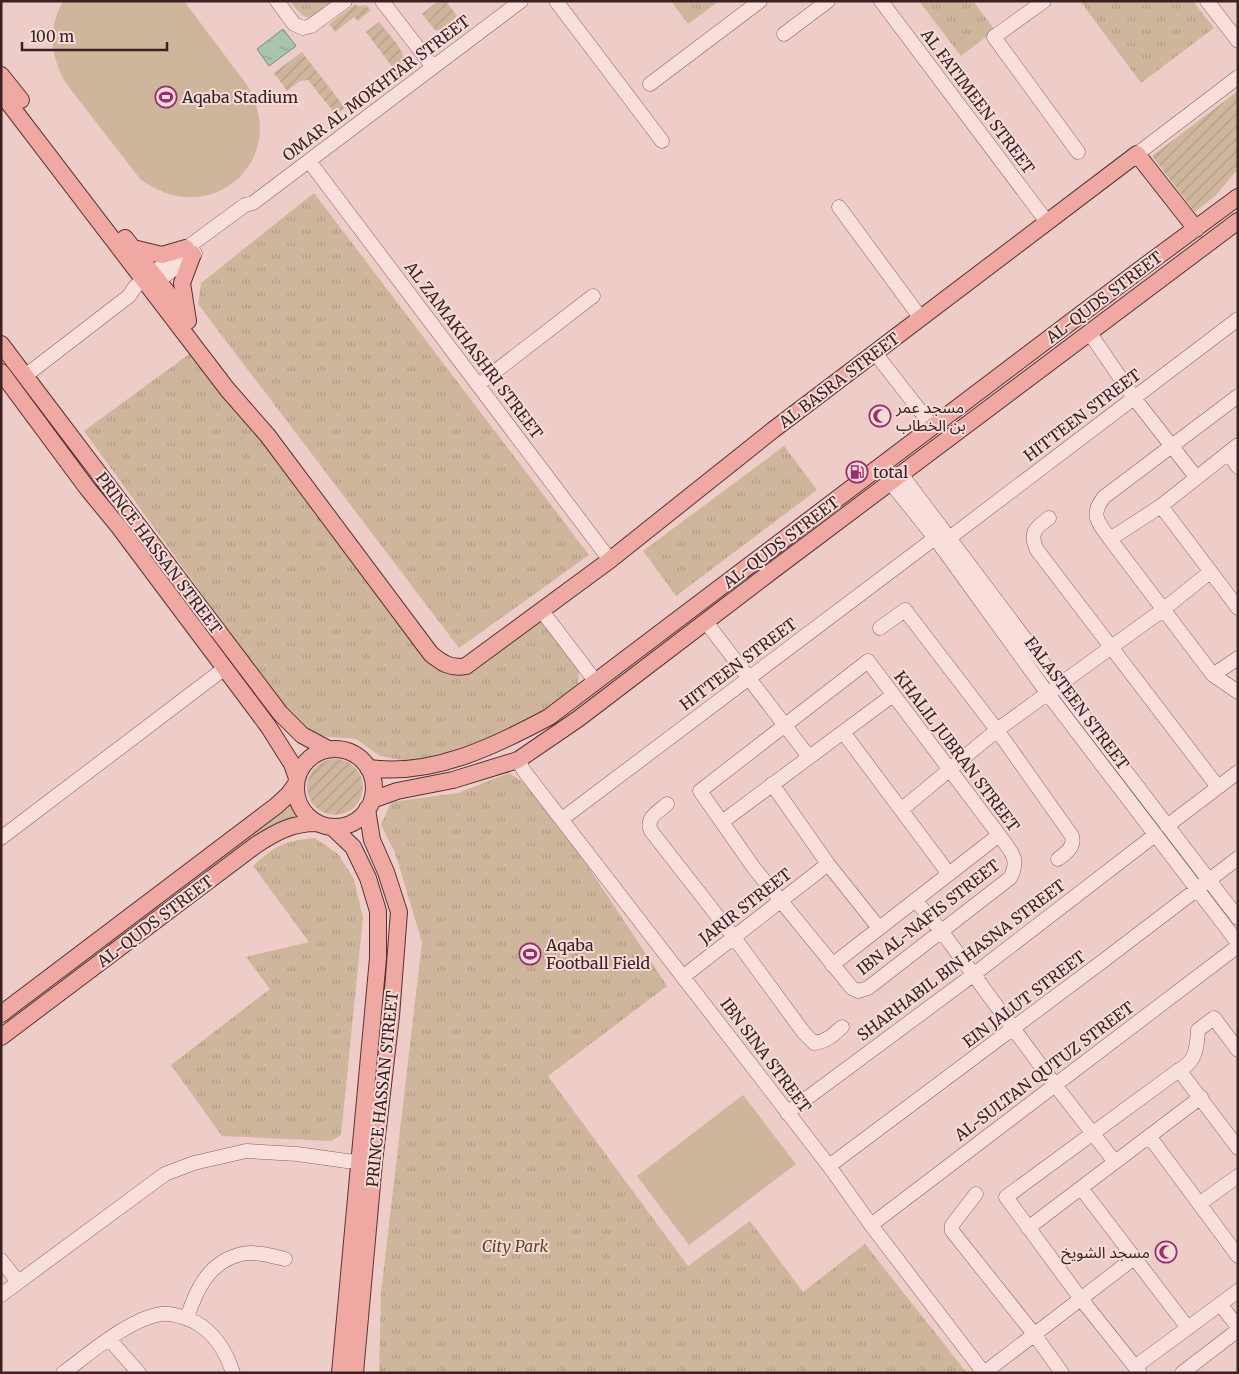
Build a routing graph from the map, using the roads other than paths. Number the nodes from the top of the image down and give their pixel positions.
1 (277, 1) edge
2 (345, 1) edge
3 (382, 1) edge
4 (521, 1) edge
5 (556, 1) edge
6 (760, 1) edge
7 (828, 1) edge
8 (881, 1) edge
9 (1044, 1) edge
10 (1207, 1) edge
11 (784, 34) dead end
12 (1238, 40) edge
13 (433, 67) junction
14 (1, 75) edge
15 (1238, 77) edge
16 (650, 84) dead end
17 (1, 93) edge
18 (662, 141) dead end
19 (1078, 152) dead end
20 (1137, 154) junction
21 (309, 161) junction
22 (1238, 197) edge
23 (839, 207) dead end
24 (1238, 221) edge
25 (1047, 222) junction
26 (1196, 229) junction
27 (133, 248) junction
28 (190, 251) junction
29 (151, 280) junction
30 (593, 296) dead end
31 (920, 318) junction
32 (1238, 319) edge
33 (188, 322) junction
34 (1090, 332) junction
35 (1, 344) edge
36 (875, 353) junction
37 (1, 372) edge
38 (25, 376) junction
39 (996, 378) junction
40 (479, 384) junction
41 (975, 394) junction
42 (1005, 396) junction
43 (1238, 396) edge
44 (1134, 398) junction
45 (986, 410) junction
46 (932, 426) junction
47 (268, 436) junction
48 (1173, 445) junction
49 (1233, 449) edge
50 (1238, 467) edge
51 (94, 468) junction
52 (1196, 477) junction
53 (896, 478) junction
54 (81, 479) junction
55 (1161, 506) junction
56 (1049, 518) dead end
57 (942, 538) junction
58 (784, 539) junction
59 (1110, 539) junction
60 (767, 552) junction
61 (798, 552) junction
62 (610, 560) junction
63 (776, 568) junction
64 (1210, 572) junction
65 (1238, 608) edge
66 (1164, 609) junction
67 (542, 611) junction
68 (706, 622) junction
69 (880, 628) dead end
70 (1111, 646) junction
71 (1238, 658) edge
72 (225, 668) junction
73 (1213, 675) junction
74 (749, 678) junction
75 (596, 682) junction
76 (1059, 684) junction
77 (1238, 692) edge
78 (1048, 694) junction
79 (893, 695) junction
80 (785, 724) junction
81 (997, 730) junction
82 (843, 732) junction
83 (328, 750) junction
84 (810, 757) junction
85 (518, 760) junction
86 (368, 768) junction
87 (949, 771) junction
88 (1238, 772) edge
89 (296, 781) junction
90 (772, 784) junction
91 (1218, 787) junction
92 (667, 804) dead end
93 (370, 805) junction
94 (901, 810) junction
95 (562, 819) junction
96 (722, 822) junction
97 (325, 825) junction
98 (1167, 826) junction
99 (999, 835) junction
100 (1155, 835) junction
101 (1, 838) edge
102 (1238, 858) edge
103 (1058, 860) dead end
104 (828, 864) junction
105 (1016, 864) joint
106 (949, 874) junction
107 (1210, 880) junction
108 (1198, 889) junction
109 (915, 900) junction
110 (781, 901) junction
111 (1238, 918) edge
112 (879, 928) junction
113 (942, 932) junction
114 (733, 936) junction
115 (1238, 944) edge
116 (832, 965) junction
117 (973, 975) junction
118 (684, 976) junction
119 (51, 977) junction
120 (62, 991) junction
121 (1, 1014) edge
122 (1013, 1027) junction
123 (842, 1028) dead end
124 (1, 1037) edge
125 (1238, 1050) edge
126 (1179, 1070) junction
127 (1055, 1085) junction
128 (1201, 1097) junction
129 (788, 1113) junction
130 (1092, 1133) junction
131 (1149, 1136) junction
132 (1238, 1148) edge
133 (366, 1162) junction
134 (1115, 1162) junction
135 (829, 1166) junction
136 (1238, 1176) edge
137 (1081, 1188) junction
138 (976, 1194) dead end
139 (1200, 1204) junction
140 (871, 1225) junction
141 (1028, 1228) junction
142 (1238, 1256) edge
143 (1134, 1258) junction
144 (285, 1259) dead end
145 (1, 1260) edge
146 (18, 1282) junction
147 (1238, 1291) edge
148 (1, 1295) edge
149 (1081, 1299) junction
150 (1220, 1304) junction
151 (187, 1318) junction
152 (1188, 1328) junction
153 (1238, 1329) edge
154 (1034, 1334) junction
155 (109, 1339) junction
156 (1138, 1369) edge
157 (63, 1373) edge
158 (139, 1373) edge
159 (233, 1373) edge
160 (340, 1373) edge
161 (355, 1373) edge
162 (984, 1373) edge
163 (1062, 1373) edge
164 (1182, 1373) edge

1 - 2 street
3 - 13 street
4 - 13 street, OMAR AL MOKHTAR STREET
5 - 18 street
6 - 16 street
7 - 11 street
8 - 25 street, AL FATIMEEN STREET
9 - 19 street
10 - 12 street
13 - 21 street, OMAR AL MOKHTAR STREET
14 - 27 main road
15 - 20 street
17 - 29 main road
20 - 25 main road, AL BASRA STREET
20 - 26 main road
21 - 28 street, OMAR AL MOKHTAR STREET
21 - 40 street, AL ZAMAKHASHRI STREET
22 - 26 main road, AL-QUDS STREET
23 - 31 street
24 - 34 main road, AL-QUDS STREET
25 - 31 main road, AL BASRA STREET
26 - 39 main road, AL-QUDS STREET
27 - 28 main road
27 - 29 main road
28 - 29 street, OMAR AL MOKHTAR STREET
28 - 33 main road
29 - 33 main road
29 - 38 street, OMAR AL MOKHTAR STREET
29 - 47 main road
30 - 40 street
31 - 36 main road, AL BASRA STREET
32 - 44 street, HITTEEN STREET
33 - 47 main road
34 - 42 main road, AL-QUDS STREET
34 - 44 street
35 - 38 main road, PRINCE HASSAN STREET
36 - 46 street
36 - 62 main road, AL BASRA STREET
37 - 54 main road, PRINCE HASSAN STREET
38 - 51 main road, PRINCE HASSAN STREET
39 - 41 main road, AL-QUDS STREET
39 - 42 main road
40 - 62 street, AL ZAMAKHASHRI STREET
41 - 45 main road
41 - 46 main road, AL-QUDS STREET
42 - 45 main road, AL-QUDS STREET
43 - 48 street
44 - 48 street
44 - 57 street, HITTEEN STREET
45 - 53 main road, AL-QUDS STREET
46 - 58 main road, AL-QUDS STREET
47 - 67 main road, AL BASRA STREET
48 - 52 street
48 - 59 street
49 - 50 street
49 - 52 street
51 - 54 main road
51 - 83 main road, PRINCE HASSAN STREET
52 - 55 street
53 - 57 street, FALASTEEN STREET
53 - 61 main road, AL-QUDS STREET
54 - 72 main road, PRINCE HASSAN STREET
55 - 59 street
55 - 64 street
56 - 70 street
57 - 74 street, HITTEEN STREET
57 - 76 street, FALASTEEN STREET
57 - 78 street, FALASTEEN STREET
58 - 60 main road, AL-QUDS STREET
58 - 61 main road
59 - 66 street
60 - 63 main road
60 - 75 main road, AL-QUDS STREET
61 - 63 main road, AL-QUDS STREET
62 - 67 main road, AL BASRA STREET
63 - 68 main road, AL-QUDS STREET
64 - 65 street
64 - 66 street
66 - 70 street
66 - 73 street
67 - 75 street
68 - 74 street
68 - 85 main road, AL-QUDS STREET
69 - 81 street
70 - 76 street
70 - 91 street
71 - 73 street
72 - 89 main road, PRINCE HASSAN STREET
72 - 101 street
73 - 77 street
74 - 80 street
74 - 95 street, HITTEEN STREET
75 - 86 main road, AL-QUDS STREET
76 - 78 street
76 - 98 street, FALASTEEN STREET
78 - 81 street
78 - 100 street, FALASTEEN STREET
79 - 80 street, KHALIL JUBRAN STREET
79 - 82 street
79 - 87 street, KHALIL JUBRAN STREET
80 - 84 street
80 - 96 street
81 - 87 street
81 - 103 street
82 - 84 street
82 - 94 street
83 - 86 main road
83 - 89 main road
84 - 90 street
85 - 93 main road, AL-QUDS STREET
85 - 95 street, IBN SINA STREET
86 - 93 main road
87 - 94 street
87 - 99 street, KHALIL JUBRAN STREET
88 - 91 street
89 - 97 main road
89 - 119 main road, AL-QUDS STREET
90 - 96 street
90 - 104 street
91 - 98 street
92 - 114 street
93 - 97 main road
93 - 133 main road, PRINCE HASSAN STREET
94 - 106 street
95 - 118 street, IBN SINA STREET
96 - 110 street
97 - 120 main road, AL-QUDS STREET
97 - 133 main road, PRINCE HASSAN STREET
98 - 107 street, FALASTEEN STREET
99 - 105 street, KHALIL JUBRAN STREET
99 - 106 street
100 - 108 street, FALASTEEN STREET
100 - 117 street, SHARHABIL BIN HASNA STREET
102 - 107 street, EIN JALUT STREET
104 - 110 street, JARIR STREET
104 - 112 street
105 - 113 street, IBN AL-NAFIS STREET
106 - 109 street
107 - 108 street, EIN JALUT STREET
107 - 111 street, FALASTEEN STREET
108 - 115 street, FALASTEEN STREET
108 - 122 street, EIN JALUT STREET
109 - 112 street
109 - 113 street
110 - 114 street, JARIR STREET
110 - 116 street
112 - 116 street
113 - 116 street, IBN AL-NAFIS STREET
113 - 117 street
114 - 118 street, JARIR STREET
114 - 123 street
115 - 127 street, AL-SULTAN QUTUZ STREET
117 - 122 street
117 - 129 street, SHARHABIL BIN HASNA STREET
118 - 129 street, IBN SINA STREET
119 - 120 main road
119 - 121 main road, AL-QUDS STREET
120 - 124 main road, AL-QUDS STREET
122 - 127 street
122 - 135 street, EIN JALUT STREET
125 - 126 street
126 - 128 street
126 - 130 street
127 - 130 street
127 - 140 street, AL-SULTAN QUTUZ STREET
128 - 131 street
128 - 132 street
129 - 135 street, IBN SINA STREET
130 - 134 street
130 - 141 street
131 - 134 street
131 - 139 street
133 - 146 street
133 - 160 main road, PRINCE HASSAN STREET
133 - 161 main road, PRINCE HASSAN STREET
134 - 137 street
135 - 140 street, IBN SINA STREET
136 - 139 street
137 - 141 street
137 - 143 street
138 - 154 street
139 - 142 street
140 - 162 street, IBN SINA STREET
141 - 149 street
143 - 149 street
143 - 152 street
144 - 151 street
145 - 146 street
146 - 148 street
147 - 150 street
149 - 154 street
149 - 156 street
150 - 152 street
150 - 153 street
151 - 155 street
151 - 159 street
152 - 156 street
153 - 164 street
154 - 162 street
154 - 163 street
155 - 157 street
155 - 158 street

